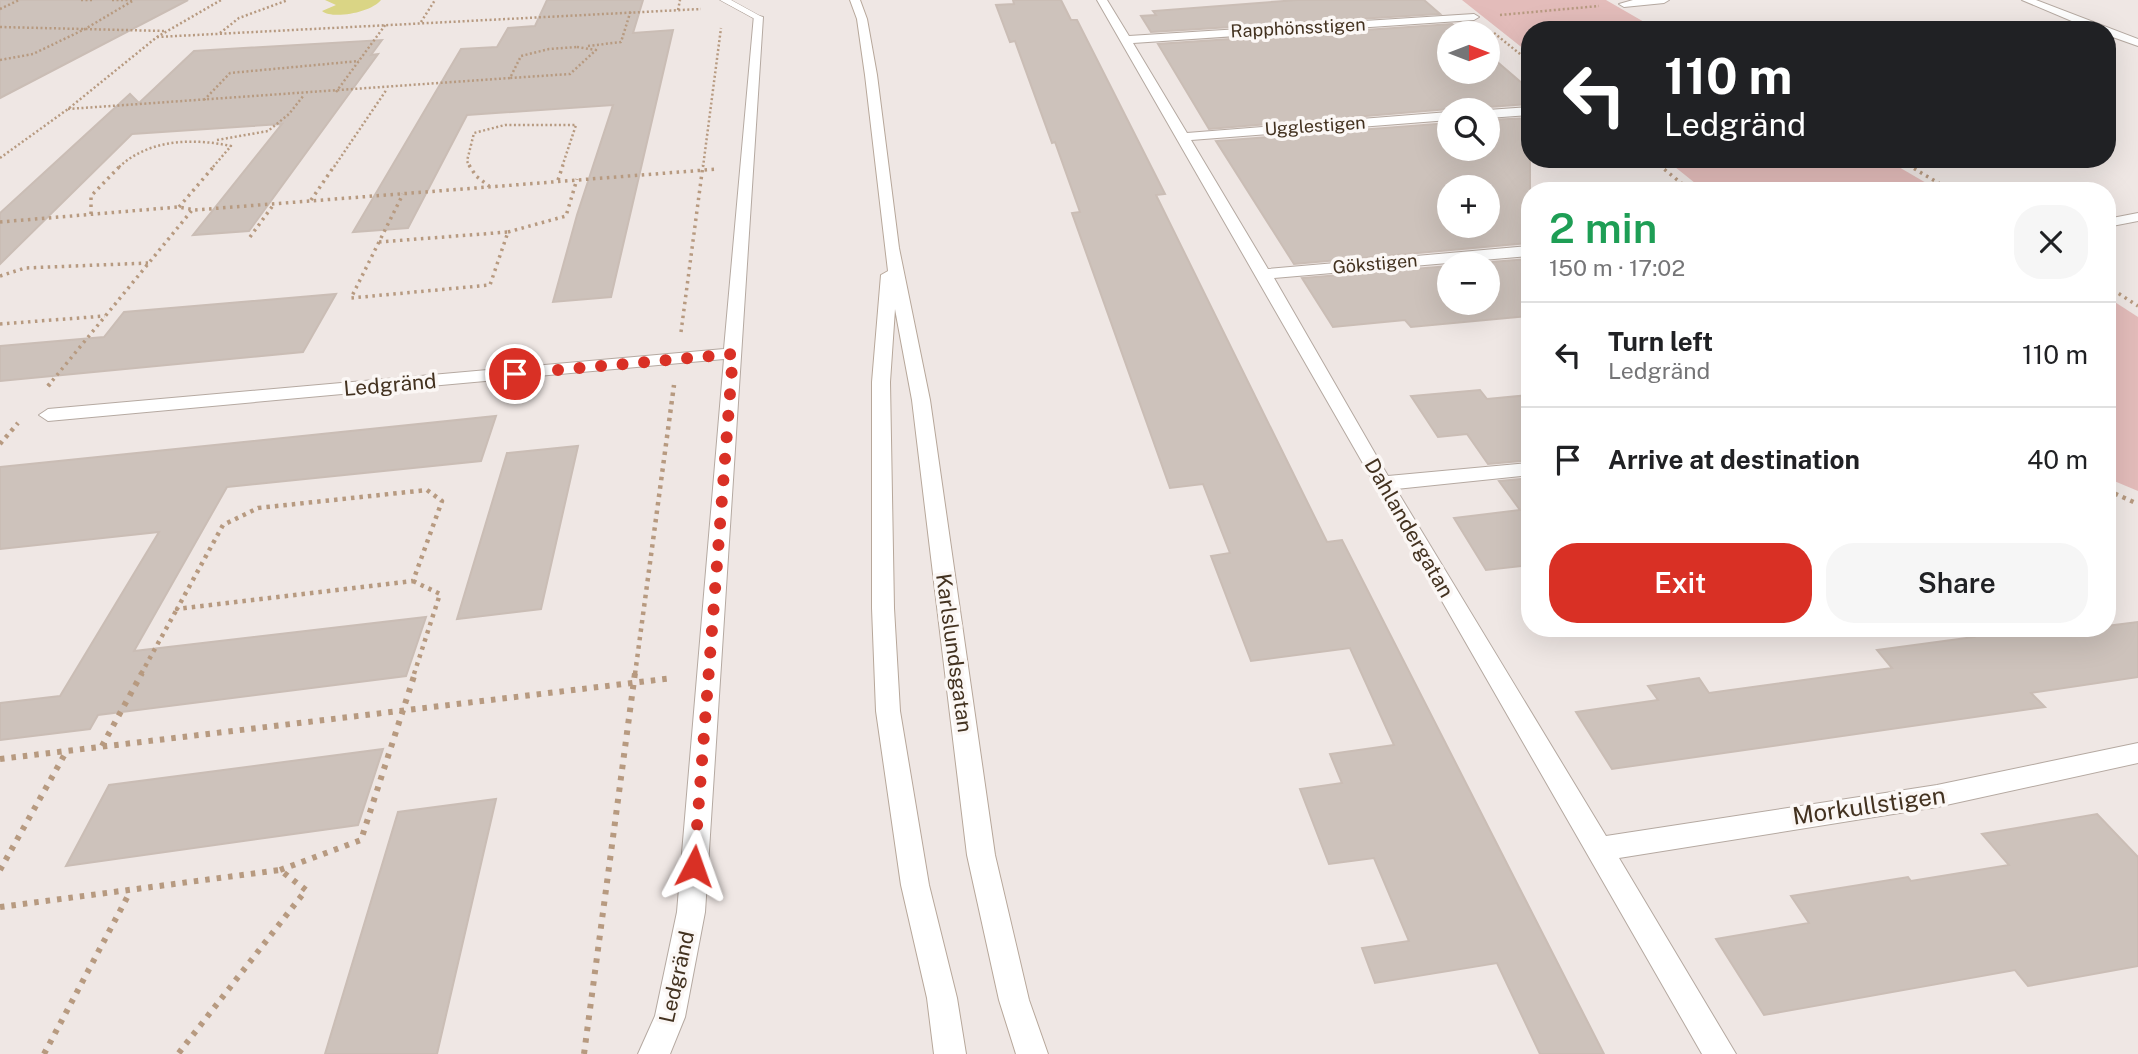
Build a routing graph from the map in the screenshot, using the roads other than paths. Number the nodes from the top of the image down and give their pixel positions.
1 (855, 0) edge
2 (1102, 0) edge
3 (1664, 0) edge
4 (2027, 0) edge
5 (727, 4) edge
6 (1624, 4) road end
7 (758, 17) joint
8 (1474, 17) road end
9 (2082, 21) edge
10 (2116, 35) edge
11 (1123, 40) junction
12 (2134, 42) edge
13 (2116, 43) edge
14 (1521, 112) edge
15 (1500, 113) edge
16 (1437, 117) edge
17 (1181, 137) junction
18 (2138, 217) edge
19 (2116, 221) edge
20 (891, 248) junction
21 (1521, 252) edge
22 (1262, 274) junction
23 (733, 354) junction
24 (48, 415) dead end
25 (1521, 470) edge
26 (1382, 483) junction
27 (2138, 753) edge
28 (1598, 849) junction
29 (654, 1054) edge
30 (950, 1054) edge
31 (1032, 1054) edge
32 (1720, 1054) edge

1 - 20 street, Karlslundsgatan
2 - 11 street, Dahlandergatan
3 - 6 street
4 - 9 street
5 - 7 lane
7 - 23 street, Ledgränd
8 - 11 street, Rapphönsstigen
10 - 12 street
11 - 17 street, Dahlandergatan
12 - 13 street
14 - 15 street
16 - 17 street, Ugglestigen
17 - 22 street, Dahlandergatan
18 - 19 street
20 - 30 street, Karlslundsgatan
20 - 31 street, Karlslundsgatan
21 - 22 street, Gökstigen
22 - 26 street, Dahlandergatan
23 - 24 street, Ledgränd
23 - 29 street, Ledgränd
25 - 26 street
26 - 28 street, Dahlandergatan
27 - 28 street, Morkullstigen
28 - 32 street, Dahlandergatan

